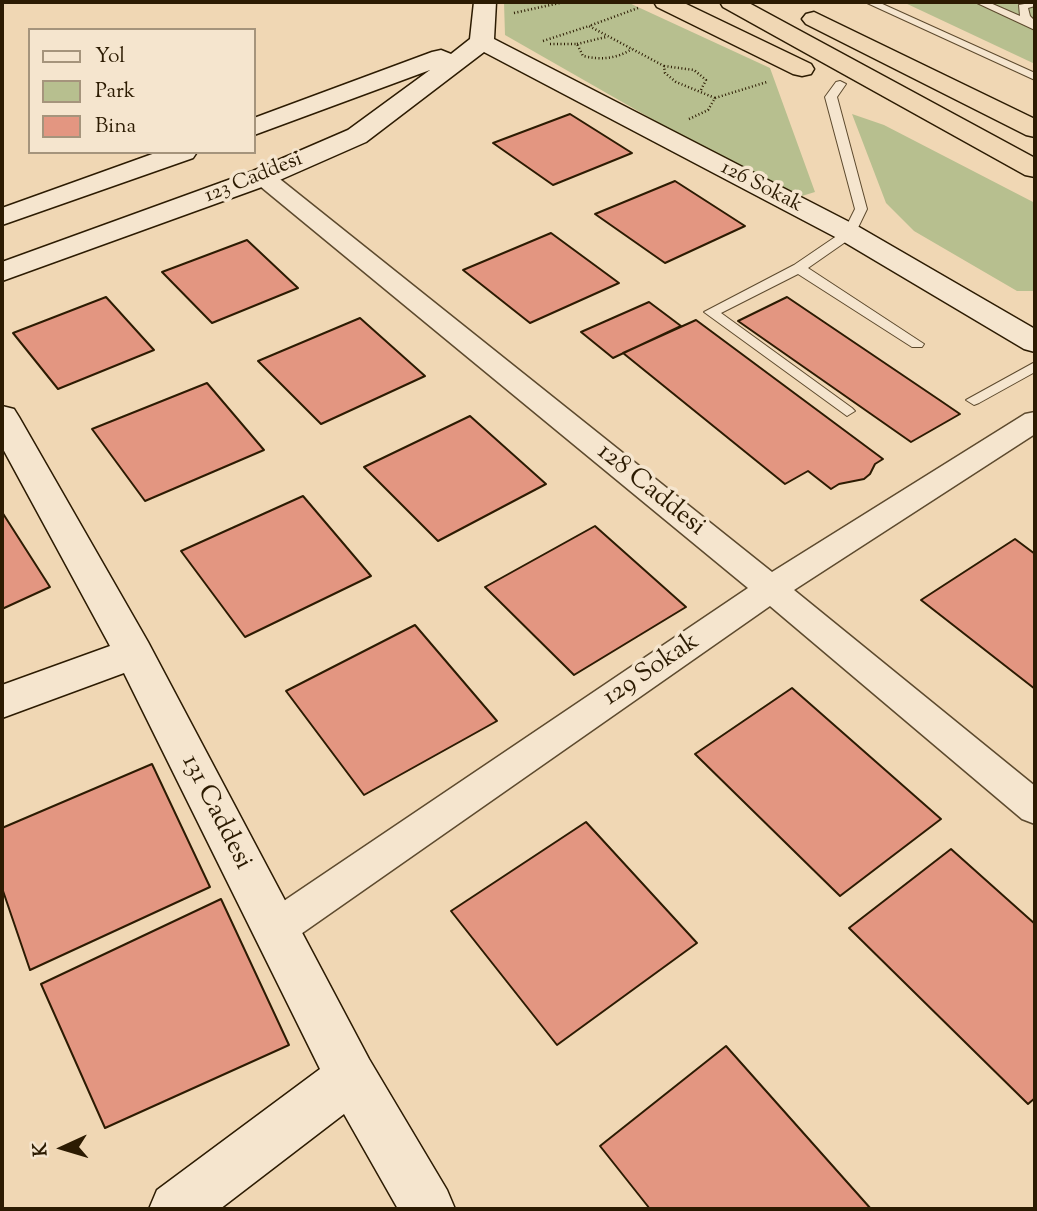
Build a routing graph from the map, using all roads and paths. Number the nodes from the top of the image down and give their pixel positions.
1 (564, 2) edge
2 (665, 2) edge
3 (731, 2) edge
4 (826, 2) edge
5 (870, 2) edge
6 (980, 2) edge
7 (1035, 2) edge
8 (640, 7) dead end
9 (793, 8) dead end
10 (484, 21) edge
11 (589, 26) junction
12 (1034, 26) edge
13 (608, 36) junction
14 (577, 44) junction
15 (633, 49) junction
16 (664, 66) junction
17 (805, 71) junction
18 (1035, 77) edge
19 (929, 78) junction
20 (840, 84) junction
21 (701, 90) junction
22 (715, 98) junction
23 (256, 126) edge
24 (1035, 130) edge
25 (656, 134) junction
26 (976, 136) junction
27 (178, 154) edge
28 (1035, 169) edge
29 (264, 177) junction
30 (2, 218) edge
31 (849, 233) junction
32 (799, 268) junction
33 (2, 272) edge
34 (1035, 342) edge
35 (917, 344) dead end
36 (1035, 366) edge
37 (974, 400) dead end
38 (847, 411) dead end
39 (2, 417) edge
40 (1035, 421) edge
41 (771, 589) junction
42 (134, 653) junction
43 (2, 702) edge
44 (1035, 808) edge
45 (274, 930) junction
46 (351, 1077) junction
47 (176, 1209) edge
48 (428, 1209) edge

1 - 10 path
2 - 17 highway
3 - 26 highway
4 - 19 highway
5 - 18 lane
6 - 12 lane
7 - 12 lane
8 - 11 path
9 - 19 highway
10 - 23 street, 123 Caddesi
10 - 25 street, 126 Sokak
10 - 29 street, 123 Caddesi
11 - 13 path
11 - 14 path
13 - 14 path
13 - 15 path
14 - 15 path
15 - 16 path
16 - 21 path
16 - 21 path
17 - 20 highway
17 - 22 path
19 - 24 highway
20 - 26 highway
20 - 31 lane
21 - 22 path
22 - 25 path
25 - 31 street, 126 Sokak
26 - 28 highway
27 - 30 street, 123 Caddesi
29 - 33 street, 123 Caddesi
29 - 41 street, 128 Caddesi
31 - 32 lane
31 - 34 street, 126 Sokak
32 - 35 lane
32 - 38 lane
36 - 37 lane
39 - 42 street, 131 Caddesi
40 - 41 street, 129 Sokak
41 - 44 street, 128 Caddesi
41 - 45 street, 129 Sokak
42 - 43 street
42 - 45 street, 131 Caddesi
45 - 46 street, 131 Caddesi
46 - 47 street
46 - 48 street, 131 Caddesi

